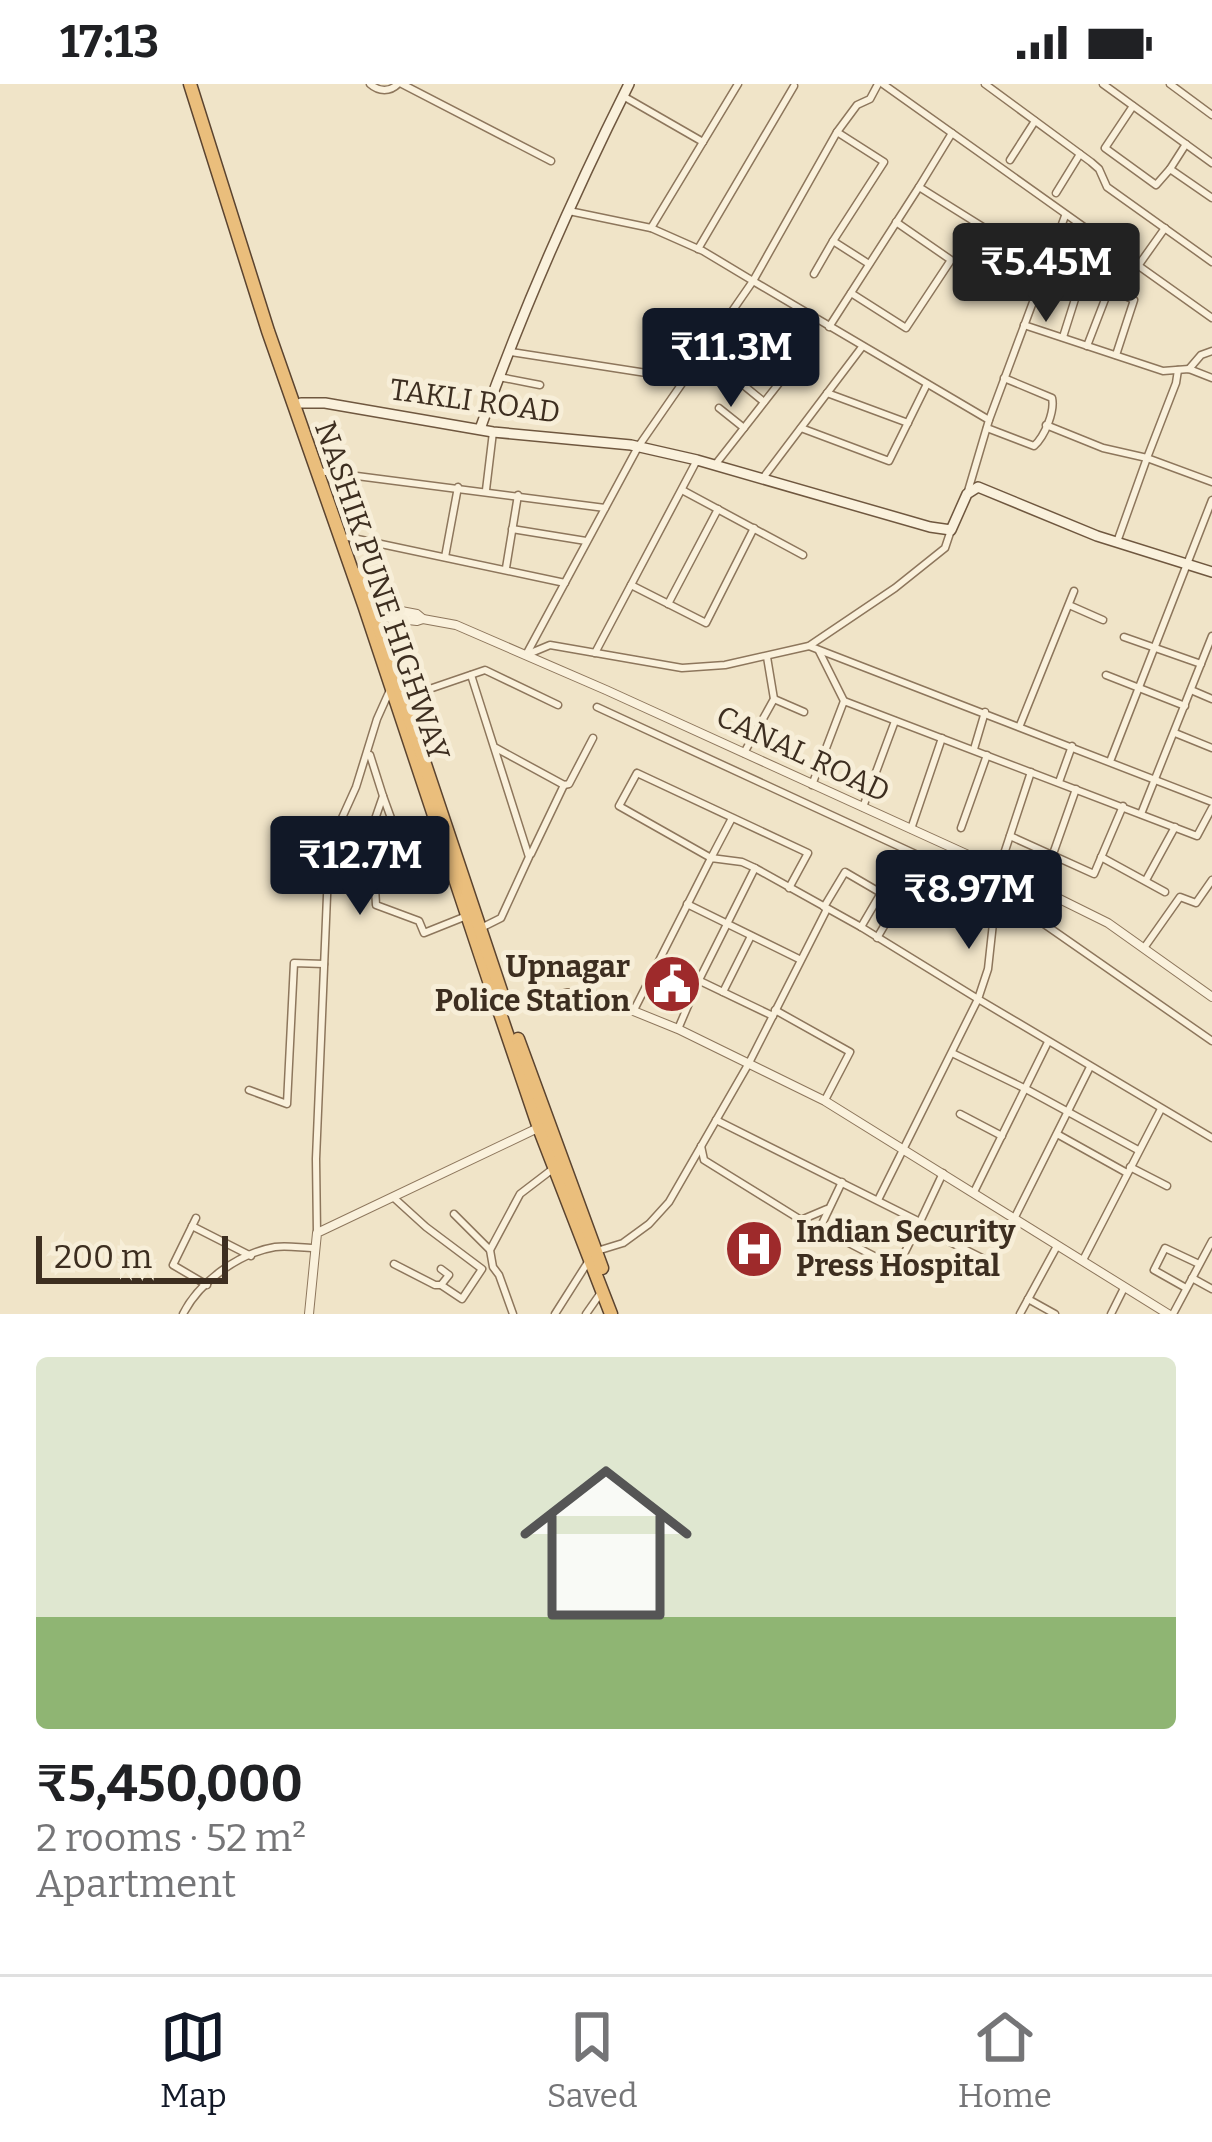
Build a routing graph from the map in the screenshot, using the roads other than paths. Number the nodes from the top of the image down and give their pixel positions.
1 (195, 84) edge
2 (370, 84) edge
3 (400, 84) edge
4 (629, 84) edge
5 (738, 84) edge
6 (881, 84) edge
7 (985, 84) edge
8 (1103, 84) edge
9 (1170, 84) edge
10 (794, 86) edge
11 (623, 96) junction
12 (1133, 106) junction
13 (1212, 116) edge
14 (1035, 121) junction
15 (837, 132) junction
16 (952, 133) junction
17 (703, 142) junction
18 (1186, 145) junction
19 (1105, 148) junction
20 (1080, 154) junction
21 (551, 160) dead end
22 (1010, 160) dead end
23 (1212, 163) edge
24 (1093, 164) junction
25 (1169, 169) junction
26 (919, 187) junction
27 (1056, 193) dead end
28 (1212, 198) edge
29 (569, 211) junction
30 (1066, 215) junction
31 (896, 223) junction
32 (651, 228) junction
33 (1166, 229) junction
34 (833, 241) junction
35 (698, 249) junction
36 (1048, 259) junction
37 (1212, 262) edge
38 (869, 264) junction
39 (1138, 266) junction
40 (814, 274) dead end
41 (1082, 277) junction
42 (753, 281) junction
43 (1108, 289) junction
44 (851, 293) junction
45 (1212, 318) edge
46 (1024, 325) junction
47 (829, 327) junction
48 (1063, 338) junction
49 (862, 346) junction
50 (1088, 346) junction
51 (1212, 351) edge
52 (509, 352) junction
53 (761, 353) dead end
54 (1116, 356) junction
55 (1189, 369) junction
56 (1178, 370) junction
57 (499, 377) junction
58 (1004, 378) junction
59 (1212, 378) edge
60 (685, 379) junction
61 (742, 384) dead end
62 (927, 384) junction
63 (540, 385) dead end
64 (827, 393) junction
65 (764, 402) junction
66 (301, 403) junction
67 (719, 408) dead end
68 (908, 423) junction
69 (988, 424) junction
70 (1046, 425) junction
71 (744, 428) junction
72 (801, 428) junction
73 (480, 429) junction
74 (494, 432) junction
75 (638, 447) junction
76 (1147, 458) junction
77 (697, 460) junction
78 (715, 465) junction
79 (321, 471) junction
80 (763, 478) junction
81 (1212, 482) edge
82 (458, 487) junction
83 (486, 490) junction
84 (682, 490) junction
85 (967, 494) junction
86 (518, 495) junction
87 (1212, 500) edge
88 (605, 508) junction
89 (718, 509) junction
90 (754, 528) junction
91 (512, 529) junction
92 (951, 530) junction
93 (348, 537) junction
94 (587, 541) junction
95 (1117, 542) junction
96 (803, 555) dead end
97 (445, 557) junction
98 (1187, 563) junction
99 (506, 570) junction
100 (1212, 572) edge
101 (565, 583) junction
102 (631, 585) junction
103 (1074, 591) dead end
104 (668, 604) junction
105 (1069, 605) junction
106 (370, 611) junction
107 (423, 619) junction
108 (406, 620) junction
109 (1103, 620) dead end
110 (1124, 637) dead end
111 (1211, 642) edge
112 (813, 647) junction
113 (1155, 648) junction
114 (388, 650) junction
115 (596, 652) junction
116 (526, 656) junction
117 (767, 656) junction
118 (1201, 664) junction
119 (471, 675) junction
120 (1106, 675) dead end
121 (1140, 688) junction
122 (1191, 690) junction
123 (397, 694) junction
124 (775, 699) junction
125 (1212, 699) edge
126 (844, 701) junction
127 (558, 705) dead end
128 (1185, 706) junction
129 (597, 707) dead end
130 (804, 712) dead end
131 (985, 712) junction
132 (896, 721) junction
133 (1020, 725) junction
134 (1175, 733) junction
135 (593, 738) dead end
136 (942, 738) junction
137 (1072, 746) junction
138 (494, 747) junction
139 (1212, 748) edge
140 (974, 750) junction
141 (368, 752) junction
142 (744, 753) junction
143 (987, 755) junction
144 (1110, 760) junction
145 (1030, 772) junction
146 (1155, 779) junction
147 (1059, 782) junction
148 (812, 784) junction
149 (564, 785) junction
150 (1076, 789) junction
151 (383, 796) junction
152 (1212, 805) edge
153 (1123, 806) junction
154 (862, 807) junction
155 (1142, 814) junction
156 (732, 818) junction
157 (961, 827) dead end
158 (1175, 827) junction
159 (911, 829) junction
160 (1010, 836) junction
161 (332, 840) junction
162 (364, 851) junction
163 (1052, 855) junction
164 (529, 857) junction
165 (1101, 857) junction
166 (711, 858) junction
167 (754, 868) junction
168 (998, 869) junction
169 (328, 872) junction
170 (1146, 880) junction
171 (1212, 880) edge
172 (789, 887) junction
173 (1165, 892) dead end
174 (903, 894) dead end
175 (997, 894) junction
176 (687, 904) junction
177 (825, 908) junction
178 (467, 916) junction
179 (728, 923) junction
180 (861, 927) junction
181 (480, 928) junction
182 (751, 936) junction
183 (877, 938) junction
184 (1144, 948) junction
185 (799, 959) junction
186 (324, 964) junction
187 (699, 980) junction
188 (724, 992) junction
189 (1212, 997) edge
190 (978, 999) junction
191 (506, 1006) junction
192 (634, 1010) junction
193 (774, 1013) junction
194 (678, 1029) junction
195 (1212, 1041) edge
196 (1048, 1042) junction
197 (952, 1053) junction
198 (749, 1063) junction
199 (1090, 1067) junction
200 (1026, 1088) junction
201 (249, 1090) dead end
202 (825, 1101) junction
203 (1161, 1109) junction
204 (1068, 1112) junction
205 (960, 1114) dead end
206 (716, 1120) junction
207 (544, 1126) junction
208 (1057, 1134) junction
209 (1002, 1136) junction
210 (1212, 1138) edge
211 (700, 1147) junction
212 (904, 1148) junction
213 (1138, 1150) junction
214 (554, 1168) junction
215 (1128, 1170) junction
216 (944, 1173) junction
217 (842, 1182) junction
218 (1167, 1186) dead end
219 (974, 1192) junction
220 (393, 1197) junction
221 (878, 1200) junction
222 (830, 1208) junction
223 (454, 1214) dead end
224 (1015, 1219) junction
225 (920, 1224) junction
226 (317, 1233) junction
227 (1211, 1244) edge
228 (1057, 1246) junction
229 (314, 1248) junction
230 (490, 1250) junction
231 (593, 1255) junction
232 (251, 1256) junction
233 (1082, 1261) junction
234 (394, 1264) dead end
235 (1199, 1264) junction
236 (441, 1269) dead end
237 (482, 1269) junction
238 (499, 1275) junction
239 (1192, 1278) junction
240 (207, 1285) junction
241 (441, 1285) junction
242 (1124, 1288) junction
243 (1186, 1288) junction
244 (1212, 1289) edge
245 (602, 1291) junction
246 (1028, 1299) junction
247 (1164, 1313) edge
248 (183, 1314) edge
249 (309, 1314) edge
250 (513, 1314) edge
251 (555, 1314) edge
252 (586, 1314) edge
253 (615, 1314) edge
254 (1020, 1314) edge
255 (1054, 1314) edge
256 (1111, 1314) edge

1 - 66 highway, NASHIK PUNE HIGHWAY
1 - 79 highway, NASHIK PUNE HIGHWAY
2 - 3 street
3 - 21 street
4 - 11 main road
5 - 17 street
6 - 15 street
6 - 16 street
7 - 14 street
8 - 12 street
9 - 13 street
10 - 35 street
11 - 17 street
11 - 29 main road
12 - 18 street
12 - 19 street
14 - 20 street
14 - 22 street
15 - 34 street
15 - 42 street
16 - 26 street
16 - 30 street
17 - 32 street
18 - 23 street
18 - 25 street
19 - 24 street
19 - 25 street
20 - 24 street
20 - 27 street
24 - 33 street
25 - 28 street
26 - 31 street
26 - 36 street
29 - 32 street
29 - 52 main road
30 - 36 street
30 - 39 street
31 - 38 street
31 - 44 street
32 - 35 street
33 - 37 street
33 - 39 street
34 - 38 street
34 - 40 street
35 - 42 street
36 - 41 street
36 - 46 street
38 - 44 street
39 - 45 street
41 - 43 street
41 - 48 street
42 - 47 street
42 - 60 street
43 - 50 street
43 - 54 street
44 - 47 street
46 - 48 street
46 - 58 street
47 - 49 street
48 - 50 street
49 - 62 street
49 - 64 street
50 - 54 street
51 - 55 street
52 - 57 main road
52 - 60 street
53 - 65 street
54 - 56 street
55 - 56 street
55 - 59 street
56 - 76 street
57 - 63 street
57 - 73 main road
58 - 69 street
58 - 70 street
60 - 75 street
61 - 65 street
62 - 68 street
62 - 69 street
64 - 68 street
64 - 72 street
65 - 71 street
66 - 73 main road, TAKLI ROAD
66 - 79 highway, NASHIK PUNE HIGHWAY
67 - 71 street
68 - 72 street
69 - 70 street
69 - 85 street
70 - 76 street
71 - 78 street
72 - 80 street
73 - 74 main road, TAKLI ROAD
74 - 75 main road, TAKLI ROAD
74 - 83 street
75 - 77 main road, TAKLI ROAD
75 - 88 street
76 - 81 street
76 - 95 street
77 - 78 main road, TAKLI ROAD
77 - 84 street
78 - 80 main road, TAKLI ROAD
79 - 82 street
79 - 93 highway, NASHIK PUNE HIGHWAY
79 - 106 highway, NASHIK PUNE HIGHWAY
80 - 92 main road, TAKLI ROAD
82 - 83 street
82 - 97 street
83 - 86 street
84 - 89 street
84 - 102 street
85 - 92 main road
85 - 95 main road
86 - 88 street
86 - 91 street
87 - 98 street
88 - 94 street
89 - 90 street
89 - 104 street
90 - 96 street
90 - 104 street
91 - 94 street
91 - 99 street
92 - 112 street
93 - 97 street
93 - 106 highway, NASHIK PUNE HIGHWAY
94 - 101 street
95 - 98 main road
97 - 99 street
98 - 100 main road
98 - 113 street
99 - 101 street
101 - 116 street
102 - 104 street
102 - 115 street
103 - 105 street
105 - 109 street
105 - 133 street
106 - 107 street, CANAL ROAD
106 - 108 street, CANAL ROAD
106 - 114 highway, NASHIK PUNE HIGHWAY
106 - 123 highway, NASHIK PUNE HIGHWAY
107 - 108 street, CANAL ROAD
107 - 116 street, CANAL ROAD
108 - 114 street
110 - 113 street
111 - 118 street
112 - 117 street
112 - 126 street
112 - 131 street
113 - 118 street
113 - 121 street
114 - 123 highway, NASHIK PUNE HIGHWAY
115 - 116 street
115 - 117 street
116 - 142 street, CANAL ROAD
117 - 124 street
118 - 122 street
119 - 123 street
119 - 127 street
119 - 138 street
120 - 121 street
121 - 128 street
121 - 144 street
122 - 125 street
122 - 128 street
123 - 141 street
123 - 178 highway, NASHIK PUNE HIGHWAY
123 - 181 highway, NASHIK PUNE HIGHWAY
124 - 130 street
124 - 142 street
126 - 132 street
126 - 148 street
128 - 134 street
129 - 175 street
131 - 133 street
131 - 140 street
132 - 136 street
132 - 154 street
133 - 137 street
134 - 139 street
134 - 146 street
135 - 149 street
136 - 140 street
136 - 159 street
137 - 144 street
137 - 147 street
138 - 149 street
138 - 164 street
140 - 143 street
141 - 151 street
141 - 161 street
142 - 148 street, CANAL ROAD
143 - 145 street
143 - 157 street
144 - 146 street
145 - 147 street
145 - 160 street
146 - 152 street
146 - 155 street
147 - 150 street
148 - 154 street, CANAL ROAD
149 - 164 street
150 - 153 street
150 - 163 street
151 - 162 street
151 - 162 street
152 - 158 street
153 - 155 street
153 - 165 street
154 - 159 street, CANAL ROAD
155 - 158 street
156 - 166 street
156 - 166 street
156 - 172 street
158 - 170 street
159 - 168 street, CANAL ROAD
160 - 163 street
160 - 168 street
161 - 162 street
161 - 169 street
163 - 165 street
164 - 181 street
165 - 170 street
166 - 167 street
166 - 176 street
167 - 172 street
167 - 179 street
168 - 175 street
168 - 184 street, CANAL ROAD
169 - 178 street
169 - 186 street
170 - 173 street
171 - 184 street
172 - 177 street
174 - 183 street
175 - 190 street
175 - 195 street
176 - 179 street
176 - 192 street
177 - 180 street
177 - 180 street
177 - 185 street
178 - 207 highway, NASHIK PUNE HIGHWAY
179 - 182 street
179 - 187 street
180 - 183 street
181 - 191 highway, NASHIK PUNE HIGHWAY
182 - 185 street
182 - 188 street
183 - 190 street
184 - 189 street, CANAL ROAD
185 - 193 street
186 - 201 street
186 - 226 street
187 - 188 street
187 - 194 street
188 - 193 street
190 - 196 street
190 - 197 street
191 - 192 street
191 - 207 highway, NASHIK PUNE HIGHWAY
192 - 194 street
193 - 198 street
193 - 202 street
194 - 198 street
196 - 199 street
196 - 200 street
197 - 200 street
197 - 212 street
198 - 202 street
198 - 206 street
199 - 203 street
199 - 204 street
200 - 204 street
200 - 209 street
202 - 212 street
203 - 210 street
203 - 213 street
204 - 208 street
204 - 213 street
205 - 209 street
206 - 211 street
206 - 217 street
207 - 214 highway, NASHIK PUNE HIGHWAY
207 - 220 street
207 - 231 highway, NASHIK PUNE HIGHWAY
208 - 215 street
208 - 224 street
209 - 219 street
211 - 222 street
211 - 231 street
212 - 216 street
212 - 221 street
213 - 215 street
214 - 230 street
214 - 231 highway, NASHIK PUNE HIGHWAY
215 - 218 street
215 - 233 street
216 - 219 street
216 - 225 street
217 - 221 street
217 - 222 street
219 - 224 street
220 - 226 street
220 - 237 street
221 - 225 street
222 - 225 street
223 - 230 street
224 - 225 street
224 - 228 street
226 - 229 street
227 - 235 street
228 - 233 street
228 - 246 street
229 - 232 street
229 - 249 street
230 - 238 street
231 - 245 highway, NASHIK PUNE HIGHWAY
231 - 251 street
231 - 253 highway, NASHIK PUNE HIGHWAY
232 - 240 street
232 - 240 street
233 - 242 street
234 - 241 street
235 - 239 street
235 - 243 street
236 - 241 street
237 - 238 street
237 - 241 street
238 - 250 street
239 - 243 street
239 - 244 street
240 - 248 street
242 - 247 street
242 - 256 street
243 - 247 street
245 - 252 street
245 - 253 highway, NASHIK PUNE HIGHWAY
246 - 254 street
246 - 255 street

